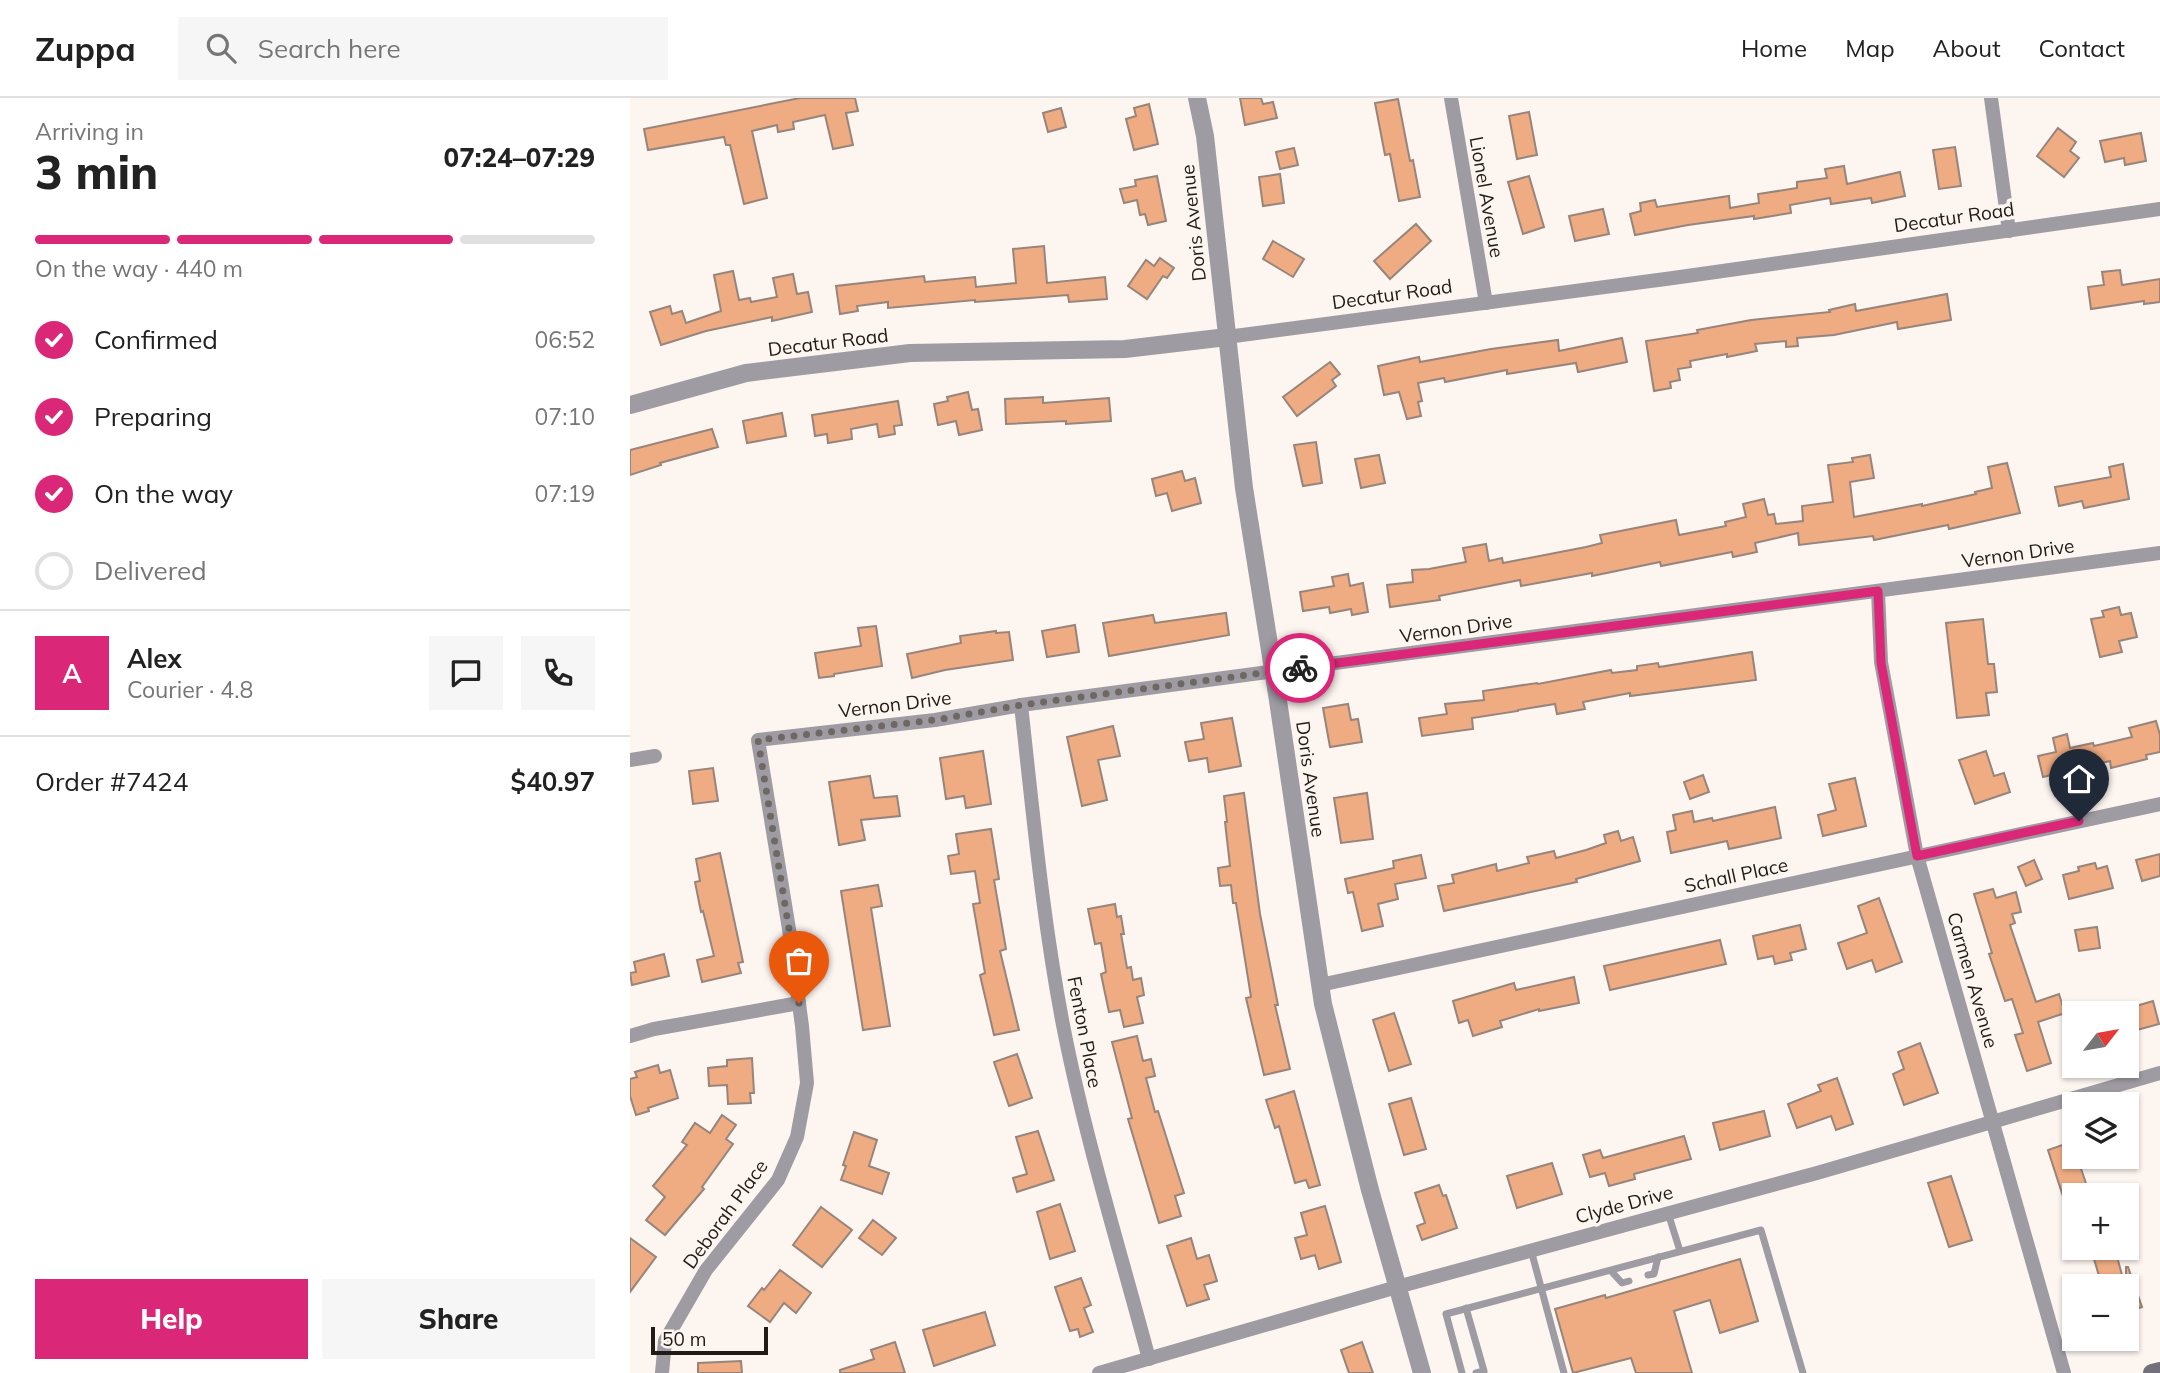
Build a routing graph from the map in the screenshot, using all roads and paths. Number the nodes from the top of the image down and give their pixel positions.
1 (1197, 98) edge
2 (1451, 98) edge
3 (1991, 98) edge
4 (2160, 209) edge
5 (2009, 231) junction
6 (1486, 303) junction
7 (1227, 337) junction
8 (630, 405) edge
9 (2160, 553) edge
10 (1878, 591) junction
11 (1273, 671) junction
12 (1021, 705) junction
13 (758, 740) joint
14 (656, 756) dead end
15 (630, 760) edge
16 (2160, 804) edge
17 (1917, 856) junction
18 (1320, 985) junction
19 (799, 1003) junction
20 (630, 1035) edge
21 (2160, 1073) edge
22 (1993, 1121) junction
23 (1668, 1212) junction
24 (1531, 1250) junction
25 (1680, 1251) junction
26 (1658, 1257) junction
27 (1611, 1271) junction
28 (1648, 1275) dead end
29 (1629, 1281) dead end
30 (1397, 1287) junction
31 (1541, 1289) junction
32 (1466, 1308) junction
33 (1149, 1359) junction
34 (2160, 1371) edge
35 (662, 1373) edge
36 (1099, 1373) edge
37 (1422, 1373) edge
38 (1462, 1373) edge
39 (1476, 1373) edge
40 (1564, 1373) edge
41 (1803, 1373) edge
42 (2064, 1373) edge
43 (2152, 1373) edge

1 - 7 street, Doris Avenue
2 - 6 street, Lionel Avenue
3 - 5 street
4 - 5 street, Decatur Road
5 - 6 street, Decatur Road
6 - 7 street, Decatur Road
7 - 8 street, Decatur Road
7 - 11 street, Doris Avenue
9 - 10 street, Vernon Drive
10 - 11 street, Vernon Drive
10 - 17 street, Carmen Avenue
11 - 12 street, Vernon Drive
11 - 18 street, Doris Avenue
12 - 13 street, Vernon Drive
12 - 33 street, Fenton Place
13 - 19 street, Deborah Place
14 - 15 street
16 - 17 street, Schall Place
17 - 18 street, Schall Place
17 - 22 street, Carmen Avenue
18 - 30 street, Doris Avenue
19 - 20 street
19 - 35 street, Deborah Place
21 - 22 street, Clyde Drive
22 - 23 street, Clyde Drive
22 - 42 street, Carmen Avenue
23 - 24 street, Clyde Drive
23 - 25 lane
24 - 30 street, Clyde Drive
24 - 31 lane
25 - 26 lane
25 - 41 lane
26 - 27 lane
26 - 28 lane
27 - 29 lane
27 - 31 lane
30 - 33 street, Clyde Drive
30 - 37 street, Doris Avenue
31 - 32 lane
31 - 40 lane
32 - 38 lane
32 - 39 lane
33 - 36 street, Clyde Drive
34 - 43 main road

